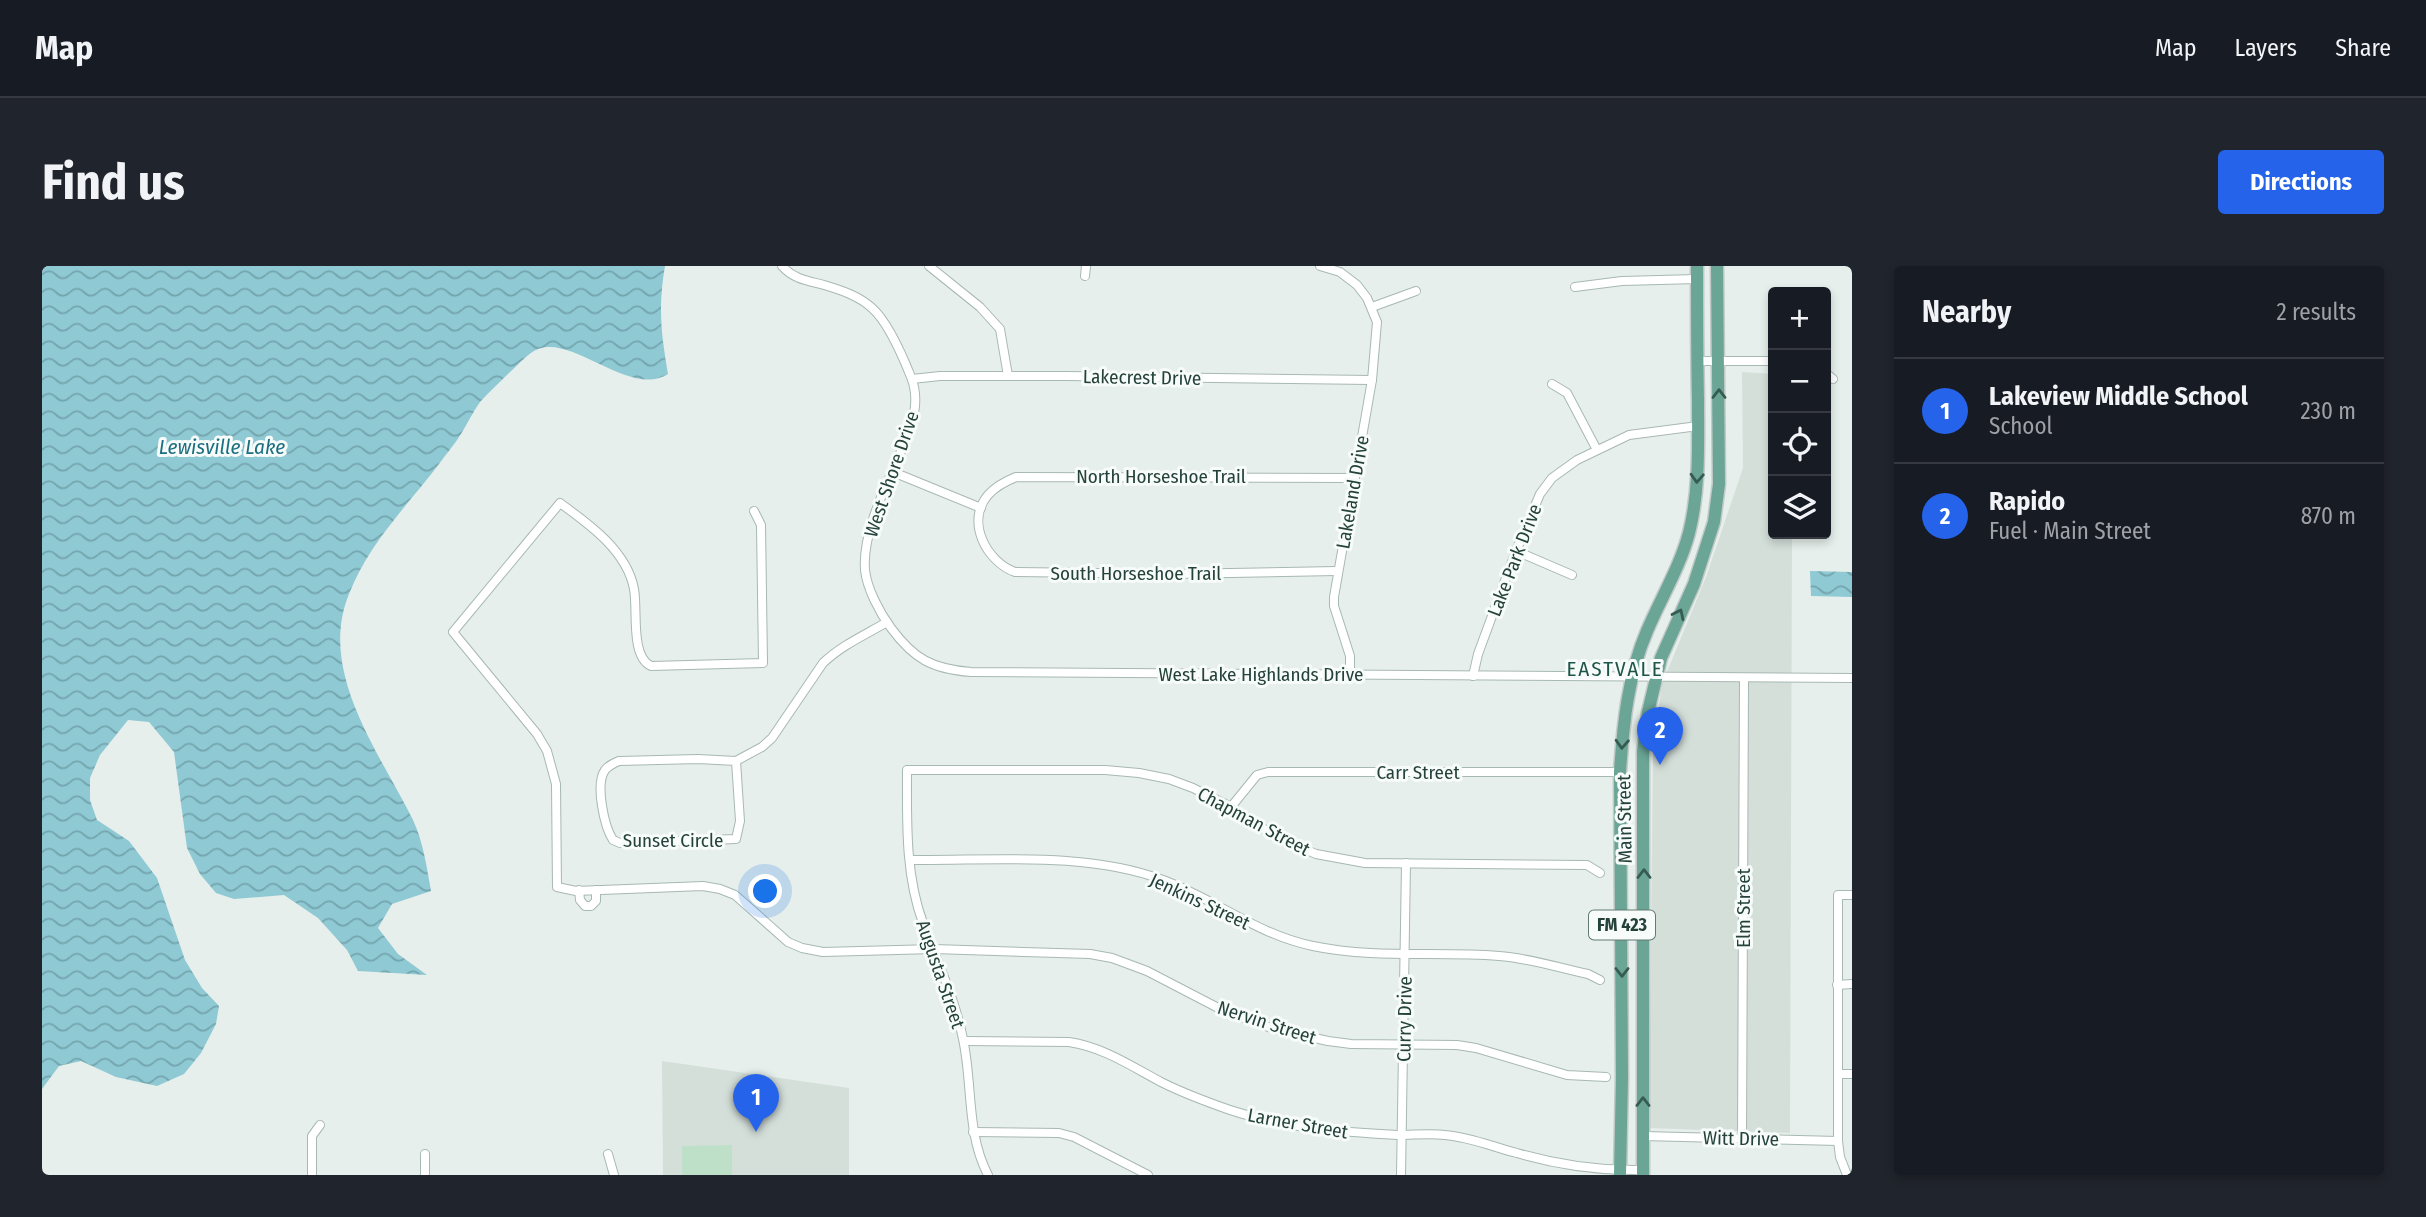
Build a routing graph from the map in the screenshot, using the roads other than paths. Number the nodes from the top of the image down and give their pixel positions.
1 (782, 266) edge
2 (929, 266) edge
3 (1086, 266) edge
4 (1320, 266) edge
5 (1717, 266) edge
6 (1697, 273) edge
7 (1085, 276) dead end
8 (1575, 287) dead end
9 (1416, 291) dead end
10 (1371, 307) junction
11 (1718, 360) junction
12 (1698, 361) junction
13 (1768, 361) edge
14 (1008, 376) junction
15 (912, 379) junction
16 (1372, 380) junction
17 (1552, 384) dead end
18 (1698, 426) junction
19 (1597, 450) junction
20 (893, 472) junction
21 (1355, 478) junction
22 (981, 508) junction
23 (754, 511) dead end
24 (1516, 551) junction
25 (1337, 571) junction
26 (1572, 575) dead end
27 (887, 622) junction
28 (1350, 675) junction
29 (1473, 676) junction
30 (1633, 677) junction
31 (1655, 678) junction
32 (1852, 678) edge
33 (1744, 679) junction
34 (736, 761) junction
35 (907, 770) joint
36 (1620, 772) junction
37 (1231, 807) junction
38 (910, 860) junction
39 (1406, 863) junction
40 (1600, 873) dead end
41 (579, 890) junction
42 (596, 890) junction
43 (1852, 895) edge
44 (934, 949) junction
45 (1405, 954) junction
46 (1600, 980) dead end
47 (1852, 984) edge
48 (1838, 985) junction
49 (964, 1041) junction
50 (1404, 1045) junction
51 (1838, 1074) junction
52 (1852, 1074) edge
53 (1606, 1077) dead end
54 (320, 1125) dead end
55 (972, 1132) junction
56 (1402, 1135) junction
57 (1643, 1136) junction
58 (1742, 1138) junction
59 (1838, 1141) junction
60 (425, 1154) dead end
61 (608, 1154) dead end
62 (1848, 1171) edge
63 (1643, 1172) edge
64 (1620, 1173) edge
65 (312, 1175) edge
66 (425, 1175) edge
67 (614, 1175) edge
68 (988, 1175) edge
69 (1148, 1175) edge
70 (1401, 1175) edge

1 - 15 street, West Shore Drive
2 - 14 street
3 - 7 street
4 - 10 street
5 - 11 main road, Main Street / FM 423
6 - 8 street
6 - 12 main road, Main Street / FM 423
9 - 10 street
10 - 16 street, Lakeland Drive
11 - 12 street
11 - 13 street
31 -> 11 main road, Main Street / FM 423
12 - 18 main road, Main Street / FM 423
14 - 15 street, Lakecrest Drive
14 - 16 street, Lakecrest Drive
15 - 20 street, West Shore Drive
16 - 21 street, Lakeland Drive
17 - 19 street
18 - 19 street, Lake Park Drive
18 -> 30 main road, Main Street / FM 423
19 - 24 street, Lake Park Drive
20 - 22 street
20 - 27 street, West Shore Drive
21 - 22 street, North Horseshoe Trail
21 - 25 street, Lakeland Drive
22 - 25 street, South Horseshoe Trail
23 - 41 street
24 - 26 street
24 - 29 street, Lake Park Drive
25 - 28 street, Lakeland Drive
27 - 28 street, West Lake Highlands Drive
27 - 34 street
28 - 29 street, West Lake Highlands Drive
29 - 30 street, West Lake Highlands Drive
30 - 31 street, West Lake Highlands Drive
30 -> 36 main road, Main Street / FM 423
31 - 33 street, West Lake Highlands Drive
57 -> 31 main road, Main Street / FM 423
32 - 33 street, West Lake Highlands Drive
33 - 58 street, Elm Street
34 - 34 street, Sunset Circle
35 - 37 street, Chapman Street
35 - 38 street, Augusta Street
36 - 37 street, Carr Street
36 -> 64 main road, Main Street / FM 423
37 - 39 street, Chapman Street
38 - 44 street, Augusta Street
38 - 45 street, Jenkins Street
39 - 40 street, Chapman Street
39 - 45 street, Curry Drive
41 - 42 street, Nervin Street
41 - 42 street
42 - 44 street, Nervin Street
43 - 48 street
44 - 49 street, Augusta Street
44 - 50 street, Nervin Street
45 - 46 street, Jenkins Street
45 - 50 street, Curry Drive
47 - 48 street
48 - 51 street
49 - 55 street, Augusta Street
49 - 56 street, Larner Street
50 - 53 street, Nervin Street
50 - 56 street, Curry Drive
51 - 52 street
51 - 59 street
54 - 65 street
55 - 68 street, Augusta Street
55 - 69 street
56 - 64 street, Larner Street
56 - 70 street, Curry Drive
57 - 58 street, Witt Drive
57 - 63 main road, Main Street / FM 423
58 - 59 street, Witt Drive
59 - 62 street
60 - 66 street
61 - 67 street
63 - 64 street, Larner Street

